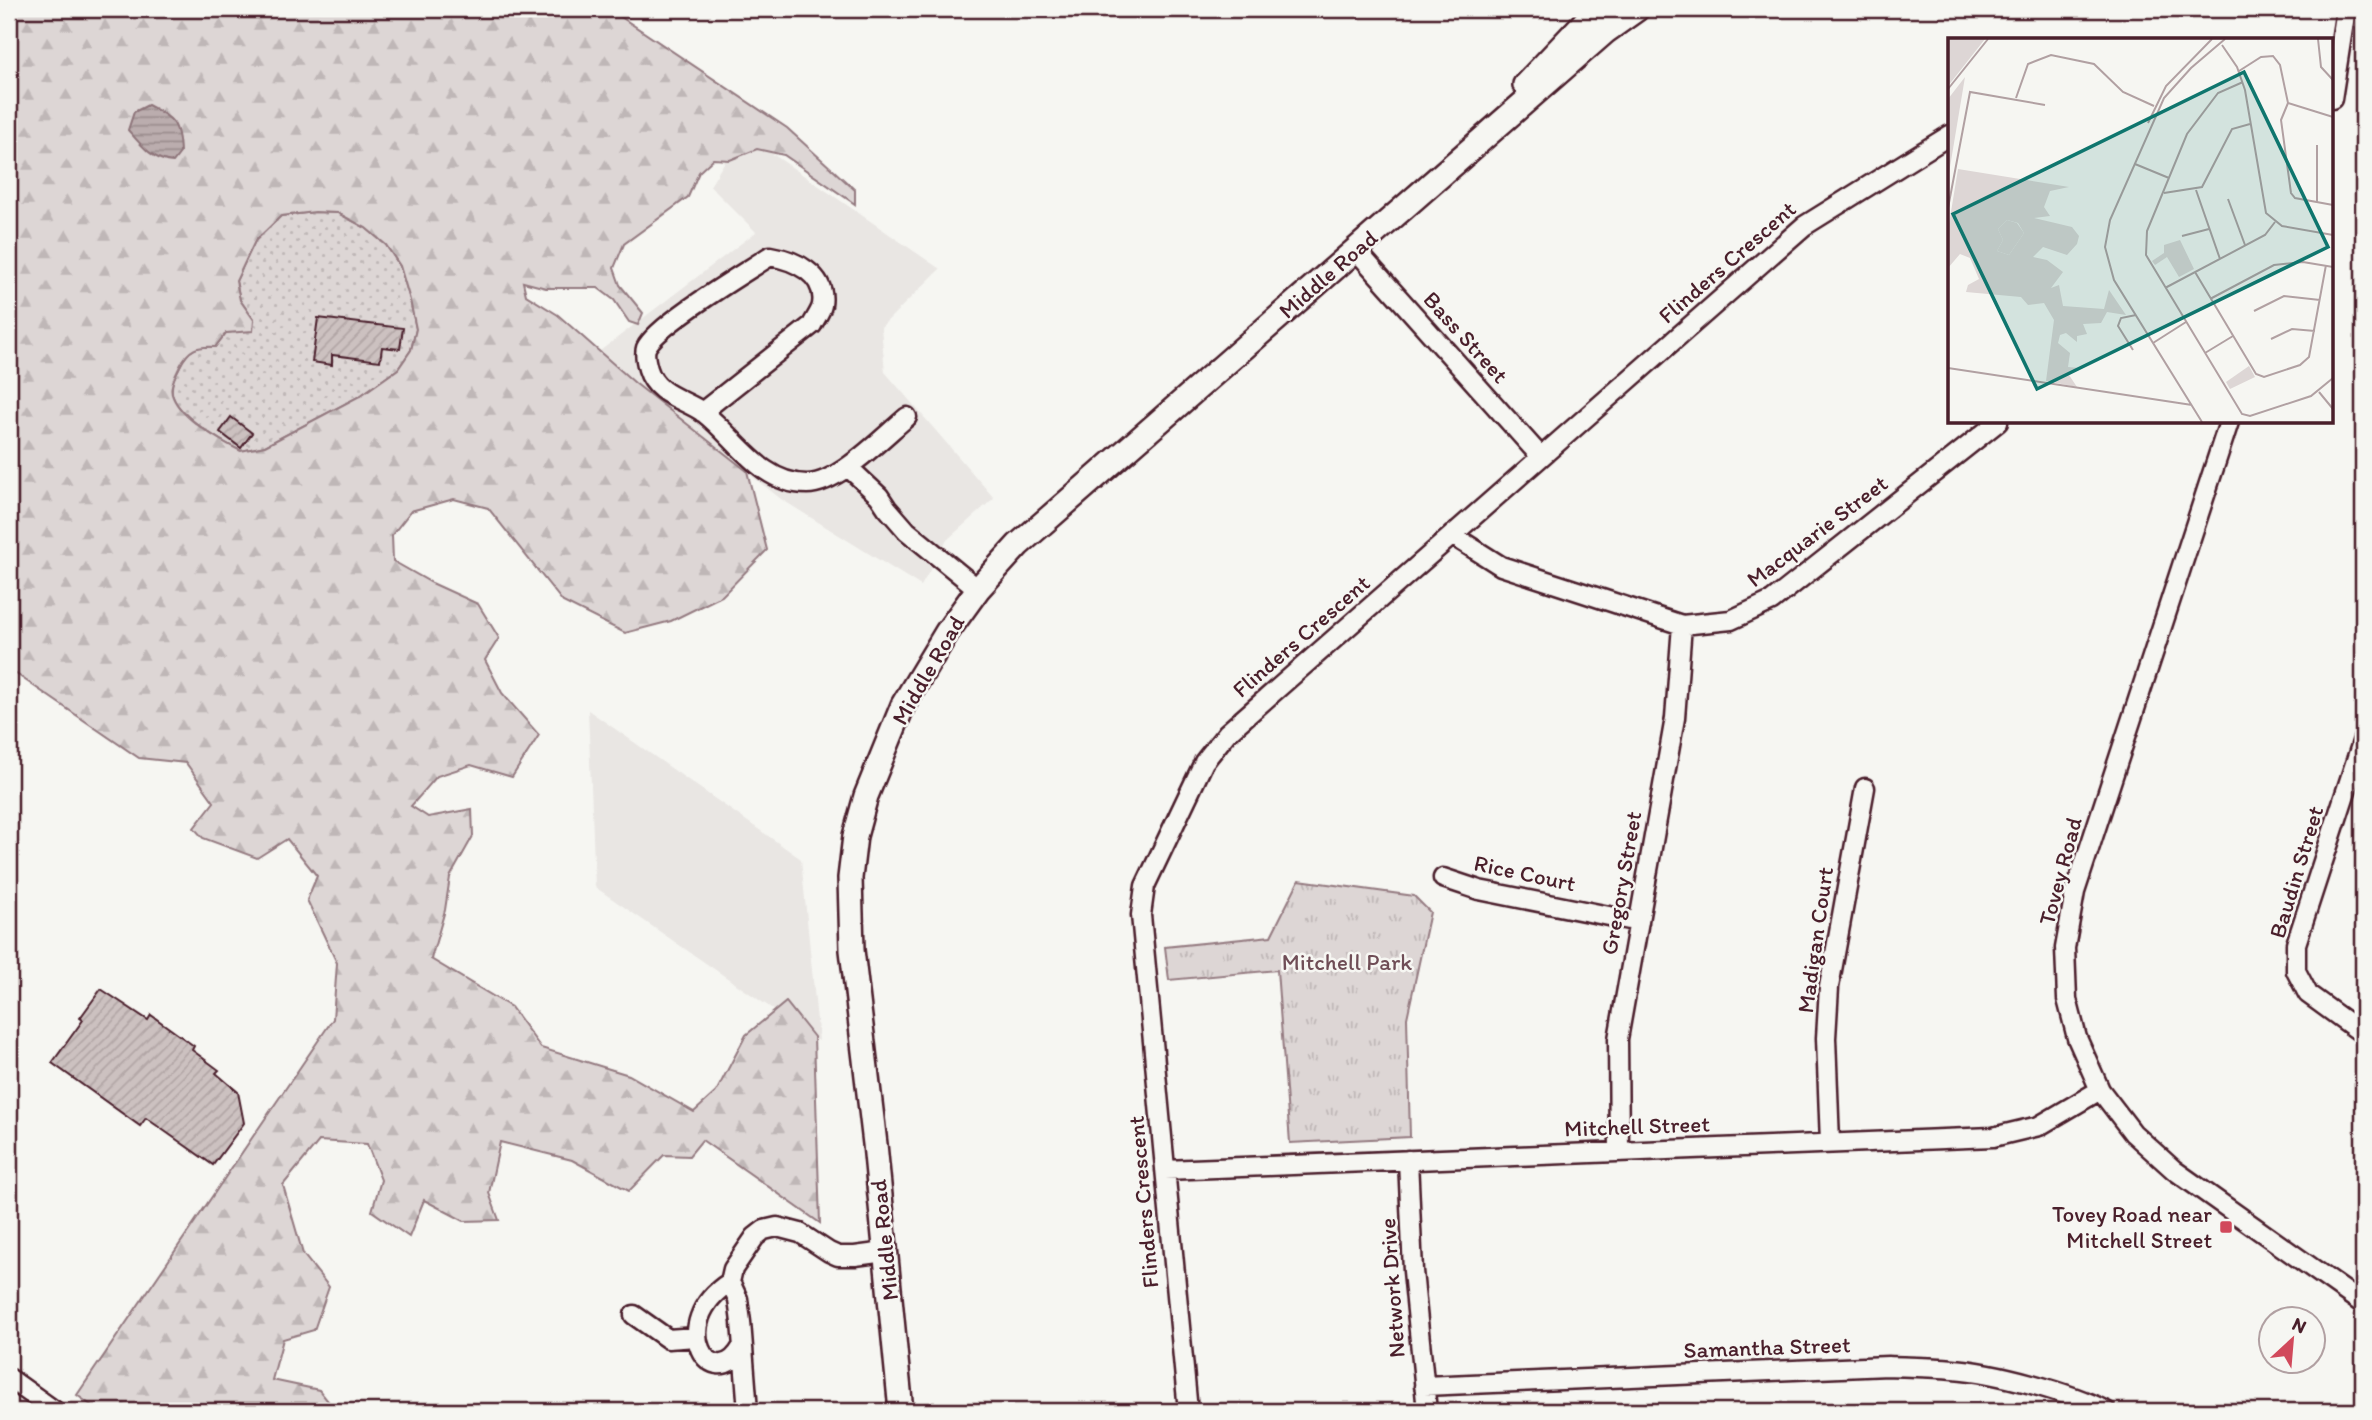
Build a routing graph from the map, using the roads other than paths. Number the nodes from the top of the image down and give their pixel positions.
1 (1597, 9) edge
2 (1637, 9) edge
3 (2346, 9) edge
4 (2335, 65) edge
5 (1948, 136) edge
6 (1442, 174) junction
7 (1356, 249) junction
8 (702, 412) junction
9 (907, 417) dead end
10 (1995, 424) edge
11 (2228, 424) edge
12 (1541, 457) junction
13 (848, 467) junction
14 (1452, 535) junction
15 (978, 589) junction
16 (1682, 625) junction
17 (2363, 739) edge
18 (1865, 788) dead end
19 (1443, 878) dead end
20 (1639, 922) junction
21 (2363, 1034) edge
22 (2100, 1090) junction
23 (1830, 1143) junction
24 (1619, 1152) junction
25 (1408, 1160) junction
26 (1165, 1170) junction
27 (885, 1252) junction
28 (730, 1282) junction
29 (2363, 1304) edge
30 (634, 1315) dead end
31 (696, 1337) junction
32 (742, 1347) junction
33 (9, 1378) edge
34 (1424, 1386) junction
35 (55, 1411) edge
36 (748, 1411) edge
37 (901, 1411) edge
38 (1188, 1411) edge
39 (1427, 1411) edge
40 (2106, 1411) edge

1 - 6 main road, Middle Road
2 - 6 main road, Middle Road
3 - 4 street
5 - 12 street, Flinders Crescent
6 - 7 main road, Middle Road
7 - 12 street, Bass Street
7 - 15 main road, Middle Road
8 - 8 street
8 - 13 street
9 - 13 street
10 - 16 street, Macquarie Street
11 - 22 street, Tovey Road
12 - 14 street, Flinders Crescent
13 - 15 street
14 - 16 street, Macquarie Street
14 - 26 street, Flinders Crescent
15 - 27 main road, Middle Road
16 - 20 street, Gregory Street
17 - 21 street, Baudin Street
18 - 23 street, Madigan Court
19 - 20 street, Rice Court
20 - 24 street, Gregory Street
22 - 23 street, Mitchell Street
22 - 29 street, Tovey Road
23 - 24 street, Mitchell Street
24 - 25 street, Mitchell Street
25 - 26 street, Mitchell Street
25 - 34 street, Network Drive
26 - 38 street, Flinders Crescent
27 - 28 street
27 - 37 main road, Middle Road
28 - 31 street
28 - 32 street
30 - 31 street
31 - 32 street
32 - 36 street
33 - 35 street
34 - 39 street, Network Drive
34 - 40 street, Samantha Street

